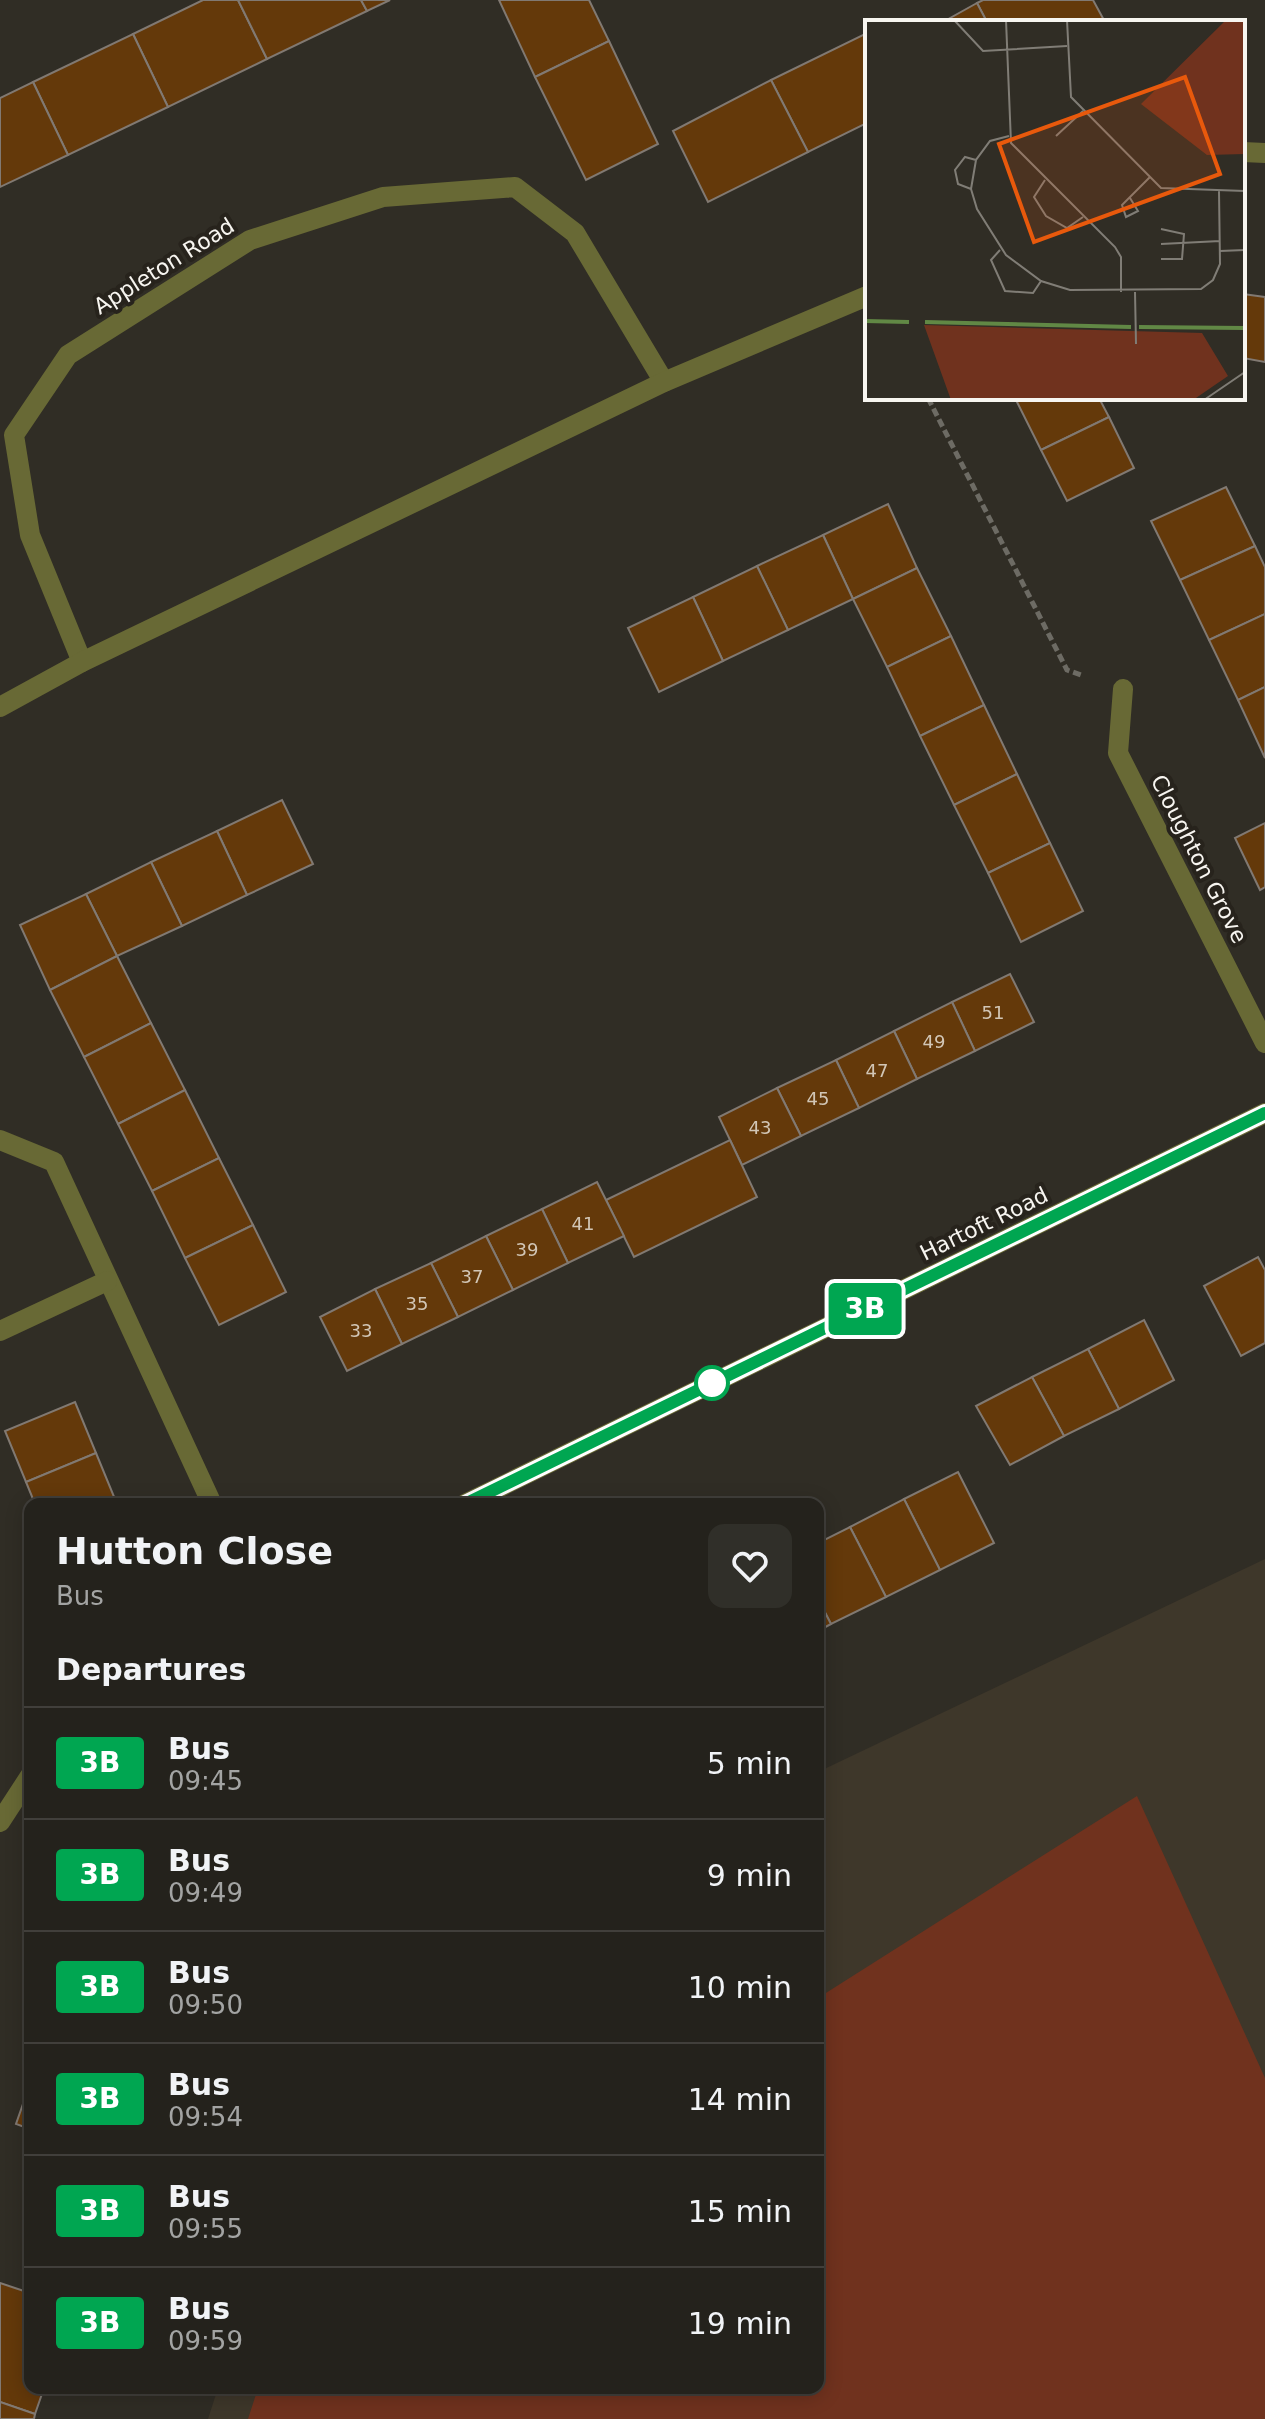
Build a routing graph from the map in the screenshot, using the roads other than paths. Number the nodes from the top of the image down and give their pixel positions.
1 (1245, 152) edge
2 (1265, 153) edge
3 (865, 297) edge
4 (664, 382) junction
5 (82, 662) junction
6 (1123, 689) road end
7 (0, 707) edge
8 (1265, 1043) edge
9 (1265, 1113) edge
10 (0, 1140) edge
11 (107, 1281) junction
12 (0, 1331) edge
13 (209, 1498) edge
14 (477, 1498) edge
15 (24, 1785) edge
16 (0, 1822) edge

1 - 2 street
3 - 4 street
4 - 5 street
4 - 5 street, Appleton Road
5 - 7 street
6 - 8 street, Cloughton Grove
9 - 14 street, Hartoft Road
10 - 11 street
11 - 12 street
11 - 13 street
15 - 16 street

